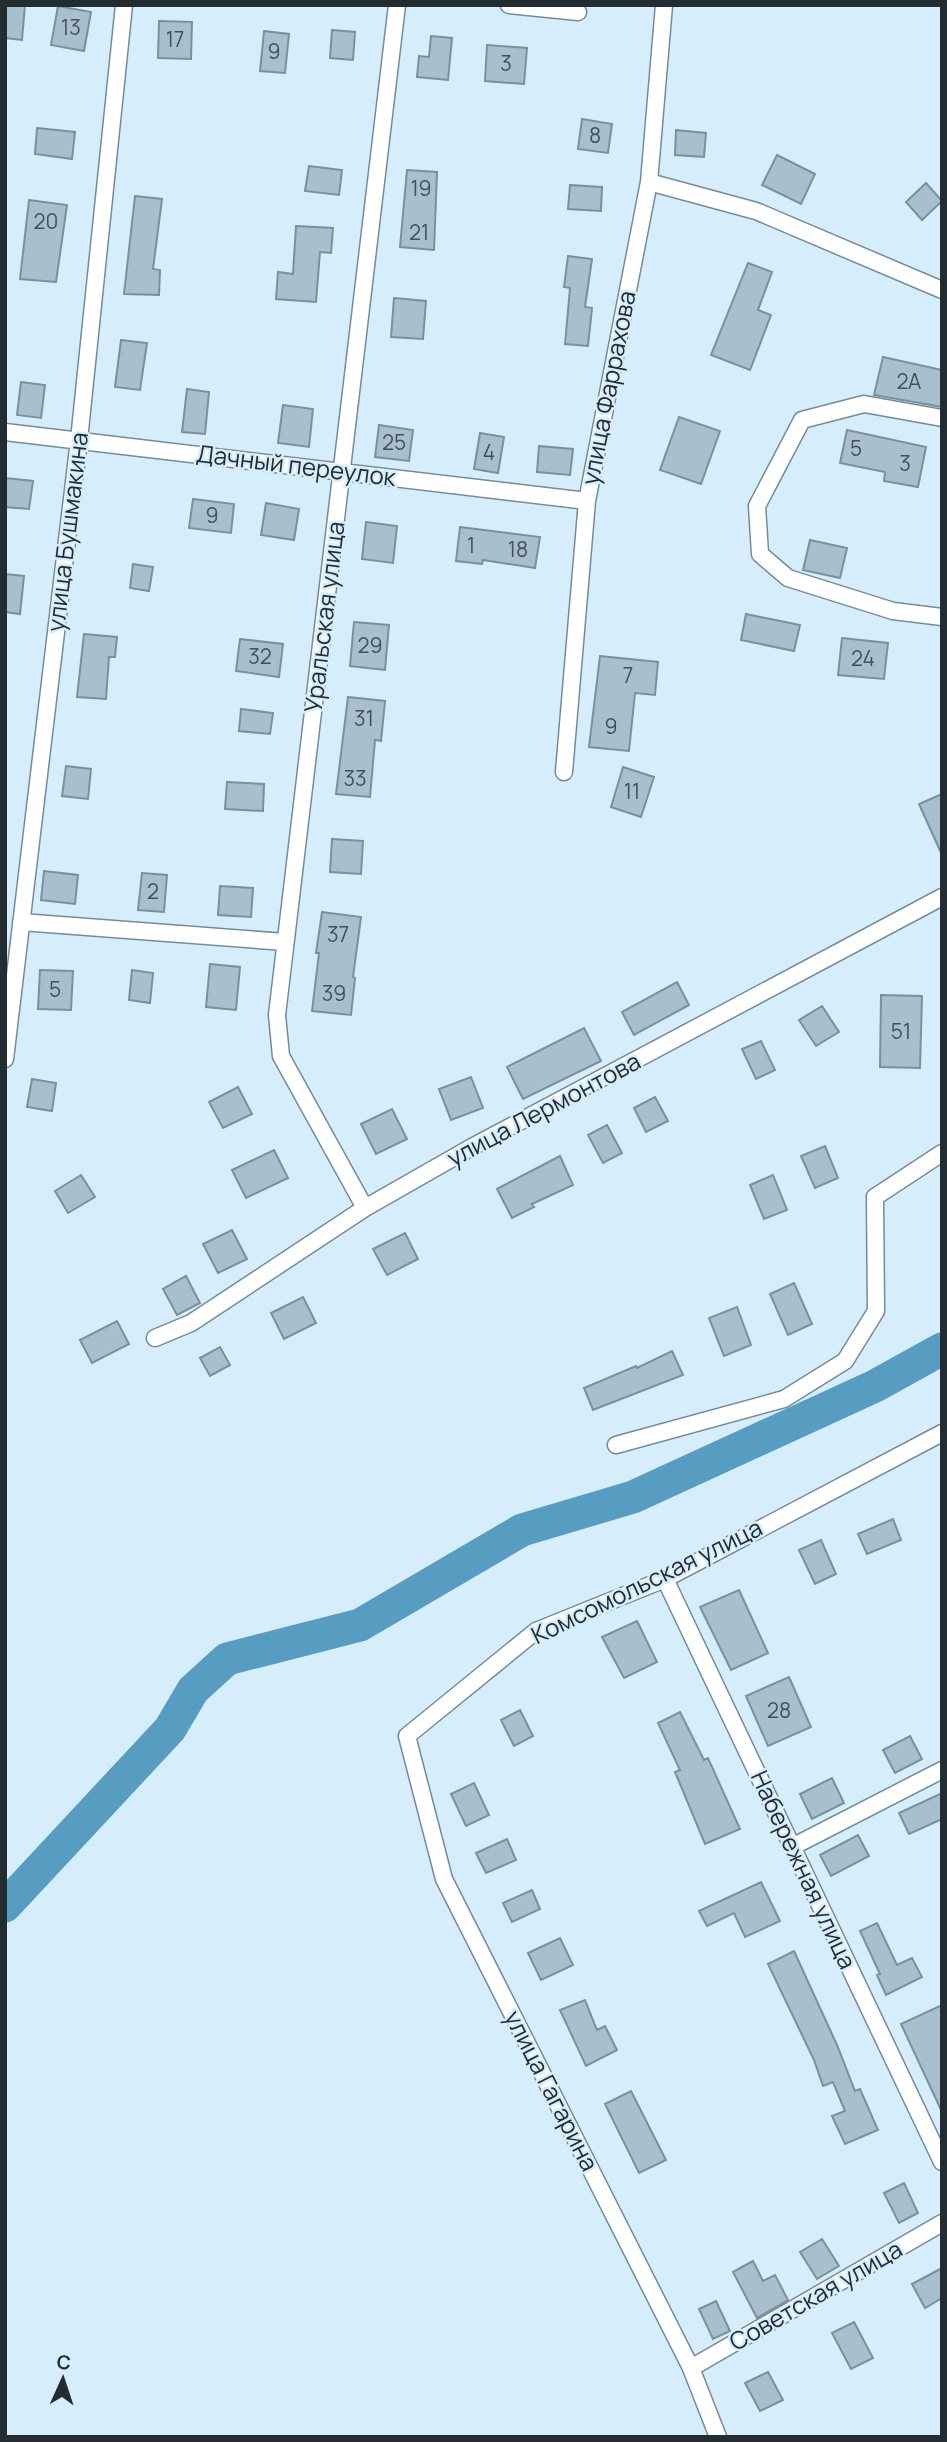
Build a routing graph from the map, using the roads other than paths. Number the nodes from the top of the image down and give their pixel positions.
1 (124, 5) edge
2 (397, 5) edge
3 (509, 5) edge
4 (664, 5) edge
5 (578, 12) dead end
6 (649, 182) junction
7 (942, 290) edge
8 (942, 418) edge
9 (5, 432) edge
10 (79, 440) junction
11 (343, 472) junction
12 (587, 500) junction
13 (942, 617) edge
14 (564, 772) dead end
15 (942, 897) edge
16 (22, 922) junction
17 (285, 942) junction
18 (7, 1022) edge
19 (5, 1059) edge
20 (942, 1153) edge
21 (365, 1208) junction
22 (155, 1338) dead end
23 (942, 1433) edge
24 (616, 1445) dead end
25 (665, 1578) junction
26 (407, 1736) joint
27 (942, 1770) edge
28 (792, 1847) junction
29 (942, 2162) edge
30 (942, 2223) edge
31 (691, 2368) junction
32 (718, 2437) edge

1 - 10 street, улица Бушмакина
2 - 11 street, Уральская улица
3 - 5 street
4 - 6 street, улица Фаррахова
6 - 7 street
6 - 12 street, улица Фаррахова
8 - 13 street
9 - 10 street, Дачный переулок
10 - 11 street, Дачный переулок
10 - 16 street, улица Бушмакина
11 - 12 street, Дачный переулок
11 - 17 street, Уральская улица
12 - 14 street, улица Фаррахова
15 - 21 street, улица Лермонтова
16 - 17 street
16 - 18 street, улица Бушмакина
17 - 21 street, Уральская улица
18 - 19 street, улица Бушмакина
20 - 24 street
21 - 22 street, улица Лермонтова
23 - 25 street, Комсомольская улица
25 - 26 street, Комсомольская улица
25 - 28 street, Набережная улица
26 - 31 street, улица Гагарина
27 - 28 street
28 - 29 street, Набережная улица
30 - 31 street, Советская улица
31 - 32 street, улица Гагарина

